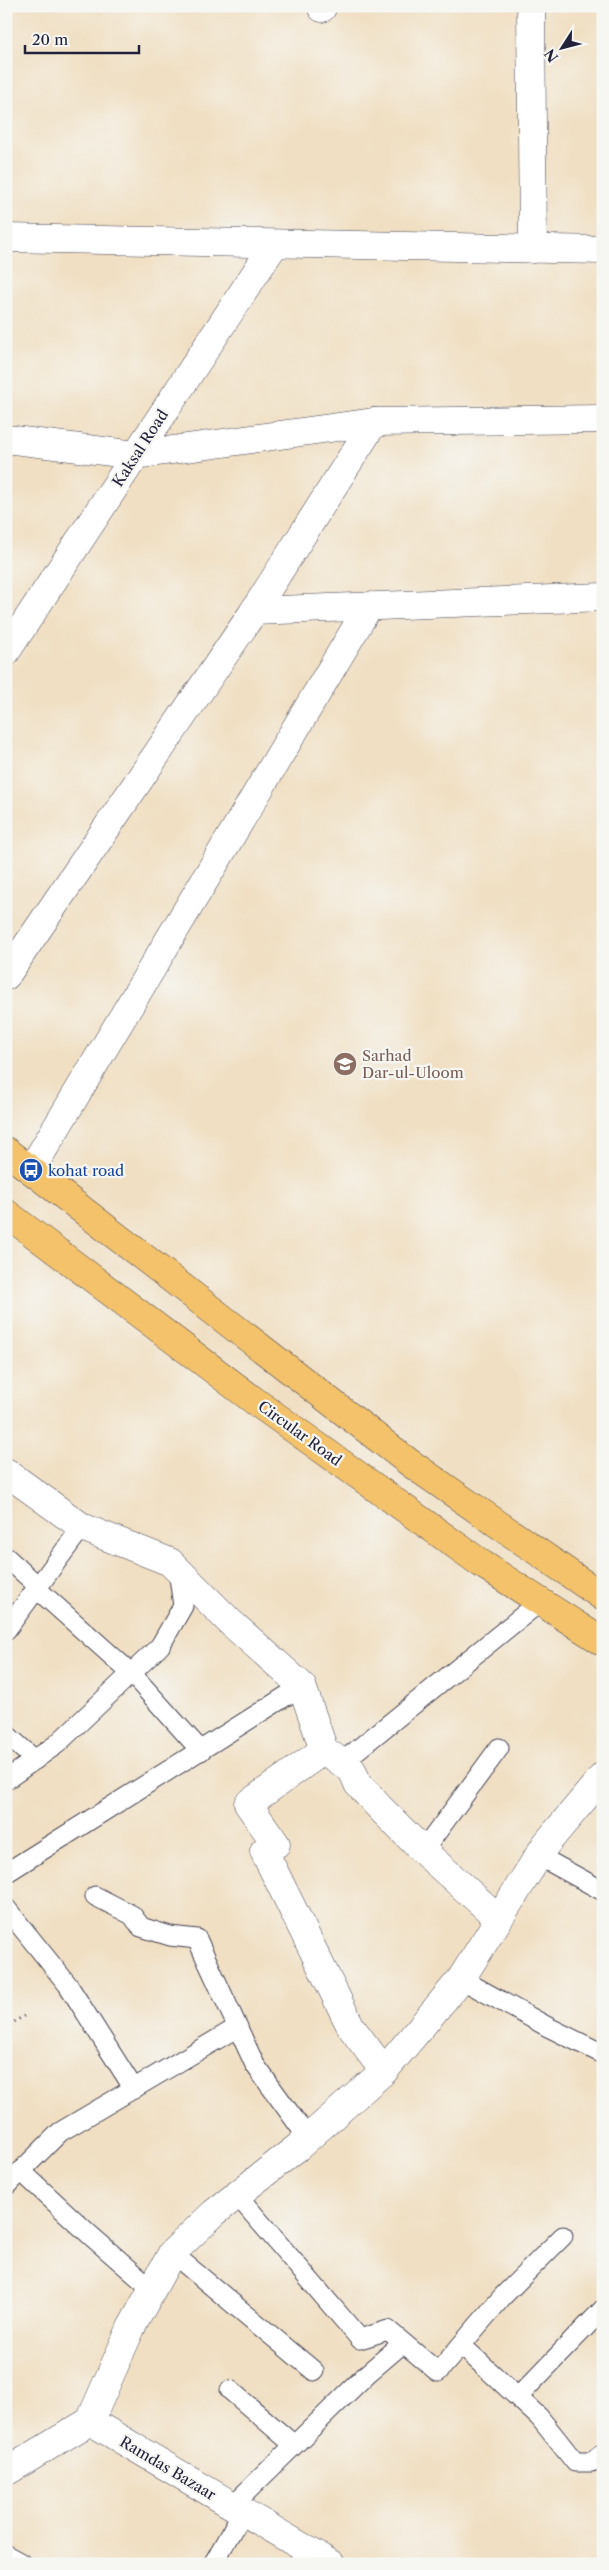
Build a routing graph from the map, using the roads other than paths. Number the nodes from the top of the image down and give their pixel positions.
1 (532, 6) edge
2 (6, 238) edge
3 (274, 245) junction
4 (532, 249) junction
5 (603, 250) edge
6 (603, 419) edge
7 (374, 422) junction
8 (6, 439) edge
9 (136, 455) junction
10 (603, 597) edge
11 (369, 606) junction
12 (254, 611) junction
13 (6, 652) edge
14 (6, 976) edge
15 (6, 1151) edge
16 (31, 1170) junction
17 (6, 1213) edge
18 (6, 1472) edge
19 (82, 1527) junction
20 (6, 1557) edge
21 (178, 1570) junction
22 (37, 1587) junction
23 (603, 1597) edge
24 (541, 1601) junction
25 (6, 1630) edge
26 (603, 1642) edge
27 (132, 1674) junction
28 (302, 1686) junction
29 (6, 1734) edge
30 (500, 1748) dead end
31 (201, 1751) junction
32 (333, 1757) junction
33 (35, 1760) junction
34 (603, 1776) edge
35 (6, 1780) edge
36 (424, 1851) junction
37 (539, 1856) junction
38 (6, 1873) edge
39 (603, 1891) edge
40 (96, 1896) dead end
41 (6, 1908) edge
42 (499, 1920) junction
43 (461, 1979) junction
44 (238, 2027) junction
45 (603, 2054) edge
46 (384, 2071) junction
47 (134, 2089) junction
48 (308, 2138) junction
49 (22, 2170) junction
50 (6, 2187) edge
51 (237, 2195) junction
52 (563, 2236) dead end
53 (172, 2252) junction
54 (152, 2289) junction
55 (603, 2309) edge
56 (402, 2344) junction
57 (462, 2345) junction
58 (314, 2371) dead end
59 (230, 2390) dead end
60 (518, 2397) junction
61 (90, 2422) junction
62 (294, 2446) junction
63 (603, 2453) edge
64 (6, 2472) edge
65 (238, 2508) junction
66 (6, 2555) edge
67 (318, 2560) edge
68 (24, 2564) edge
69 (213, 2564) edge

1 - 4 street
2 - 3 street
3 - 4 street
3 - 9 street, Kaksal Road
4 - 5 street
6 - 7 street
7 - 9 street
7 - 12 street
8 - 9 street
9 - 13 street, Kaksal Road
10 - 11 street
11 - 12 street
11 - 16 street
12 - 14 street
15 - 16 main road
16 - 23 main road
17 - 24 main road, Circular Road
18 - 19 street
19 - 21 street
19 - 22 lane
20 - 22 lane
21 - 27 lane
21 - 28 street
22 - 25 lane
22 - 27 lane
24 - 26 main road, Circular Road
24 - 32 lane
27 - 31 lane
27 - 33 lane
28 - 31 lane
28 - 32 street
29 - 33 lane
30 - 36 lane
31 - 38 lane
32 - 36 street
32 - 46 street
33 - 35 lane
34 - 37 street
36 - 42 street
37 - 39 lane
37 - 42 street
40 - 44 lane
41 - 47 lane
42 - 43 street
43 - 45 lane
43 - 46 street
44 - 47 lane
44 - 48 lane
46 - 48 street
47 - 49 lane
48 - 51 street
49 - 50 lane
49 - 54 lane
51 - 53 street
51 - 56 lane
52 - 57 lane
53 - 54 street
53 - 58 lane
54 - 61 street
55 - 60 lane
56 - 57 lane
56 - 62 lane
57 - 60 lane
59 - 62 lane
60 - 63 lane
61 - 64 street
61 - 65 street, Ramdas Bazaar
62 - 65 lane
65 - 67 street, Ramdas Bazaar
65 - 69 lane
66 - 68 lane

